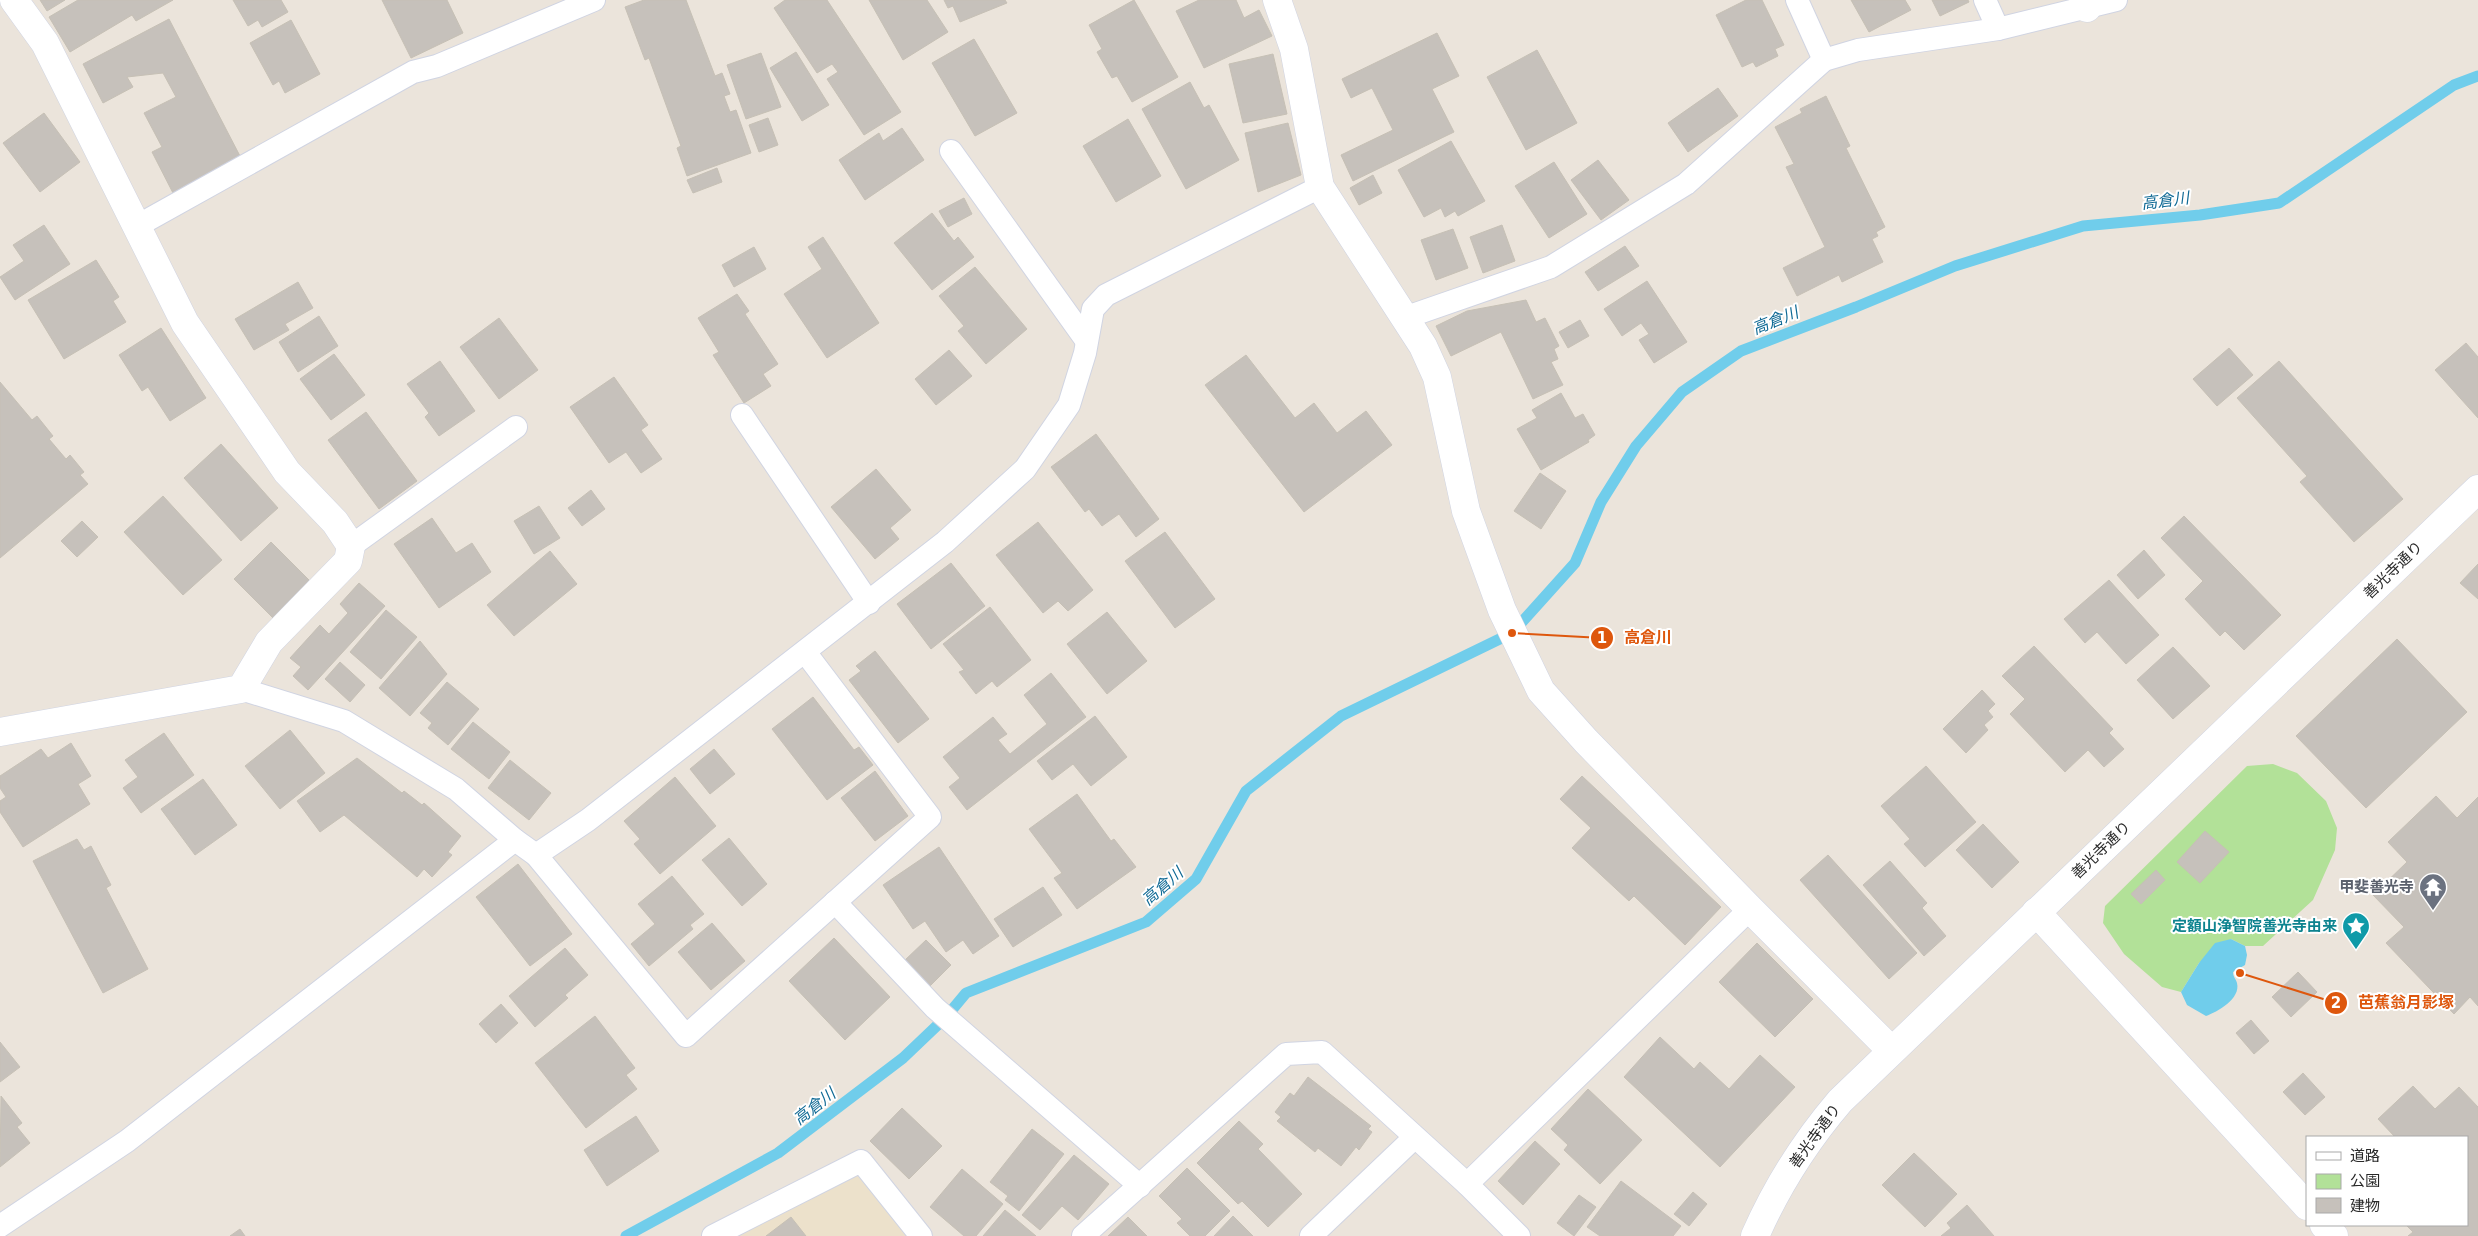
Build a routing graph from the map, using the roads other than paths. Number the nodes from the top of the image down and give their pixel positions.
1 (14, 0) edge
2 (594, 0) edge
3 (1277, 0) edge
4 (1797, 0) edge
5 (1984, 0) edge
6 (2116, 0) edge
7 (2085, 4) edge
8 (1998, 29) junction
9 (1824, 60) junction
10 (950, 150) dead end
11 (1320, 187) junction
12 (137, 226) junction
13 (1404, 318) junction
14 (1086, 340) junction
15 (742, 415) dead end
16 (516, 427) dead end
17 (2478, 489) edge
18 (350, 546) junction
19 (869, 603) junction
20 (805, 652) junction
21 (241, 689) junction
22 (0, 732) edge
23 (514, 840) junction
24 (536, 856) junction
25 (835, 902) junction
26 (1750, 909) junction
27 (2036, 912) junction
28 (1891, 1050) junction
29 (1415, 1137) junction
30 (1467, 1184) junction
31 (1140, 1186) junction
32 (2306, 1205) edge
33 (0, 1226) edge
34 (2325, 1226) edge
35 (713, 1236) edge
36 (921, 1236) edge
37 (1083, 1236) edge
38 (1311, 1236) edge
39 (1519, 1236) edge
40 (1755, 1236) edge
41 (2334, 1236) edge

1 - 12 street
2 - 12 lane
3 - 11 street
4 - 9 lane
5 - 8 lane
6 - 7 lane
7 - 8 lane
8 - 9 lane
9 - 13 lane
10 - 14 lane
11 - 13 street
11 - 14 lane
12 - 18 street
13 - 26 street
14 - 19 lane
15 - 19 lane
16 - 18 lane
17 - 27 street, 善光寺通り
18 - 21 street
19 - 20 lane
20 - 24 lane
20 - 25 lane
21 - 22 street
21 - 23 lane
23 - 24 lane
23 - 33 lane
24 - 25 lane
25 - 31 lane
26 - 28 street
26 - 30 lane
27 - 28 street, 善光寺通り
27 - 32 street
28 - 40 street, 善光寺通り
29 - 30 lane
29 - 31 lane
29 - 38 lane
30 - 39 lane
31 - 37 lane
34 - 41 street
35 - 36 lane

